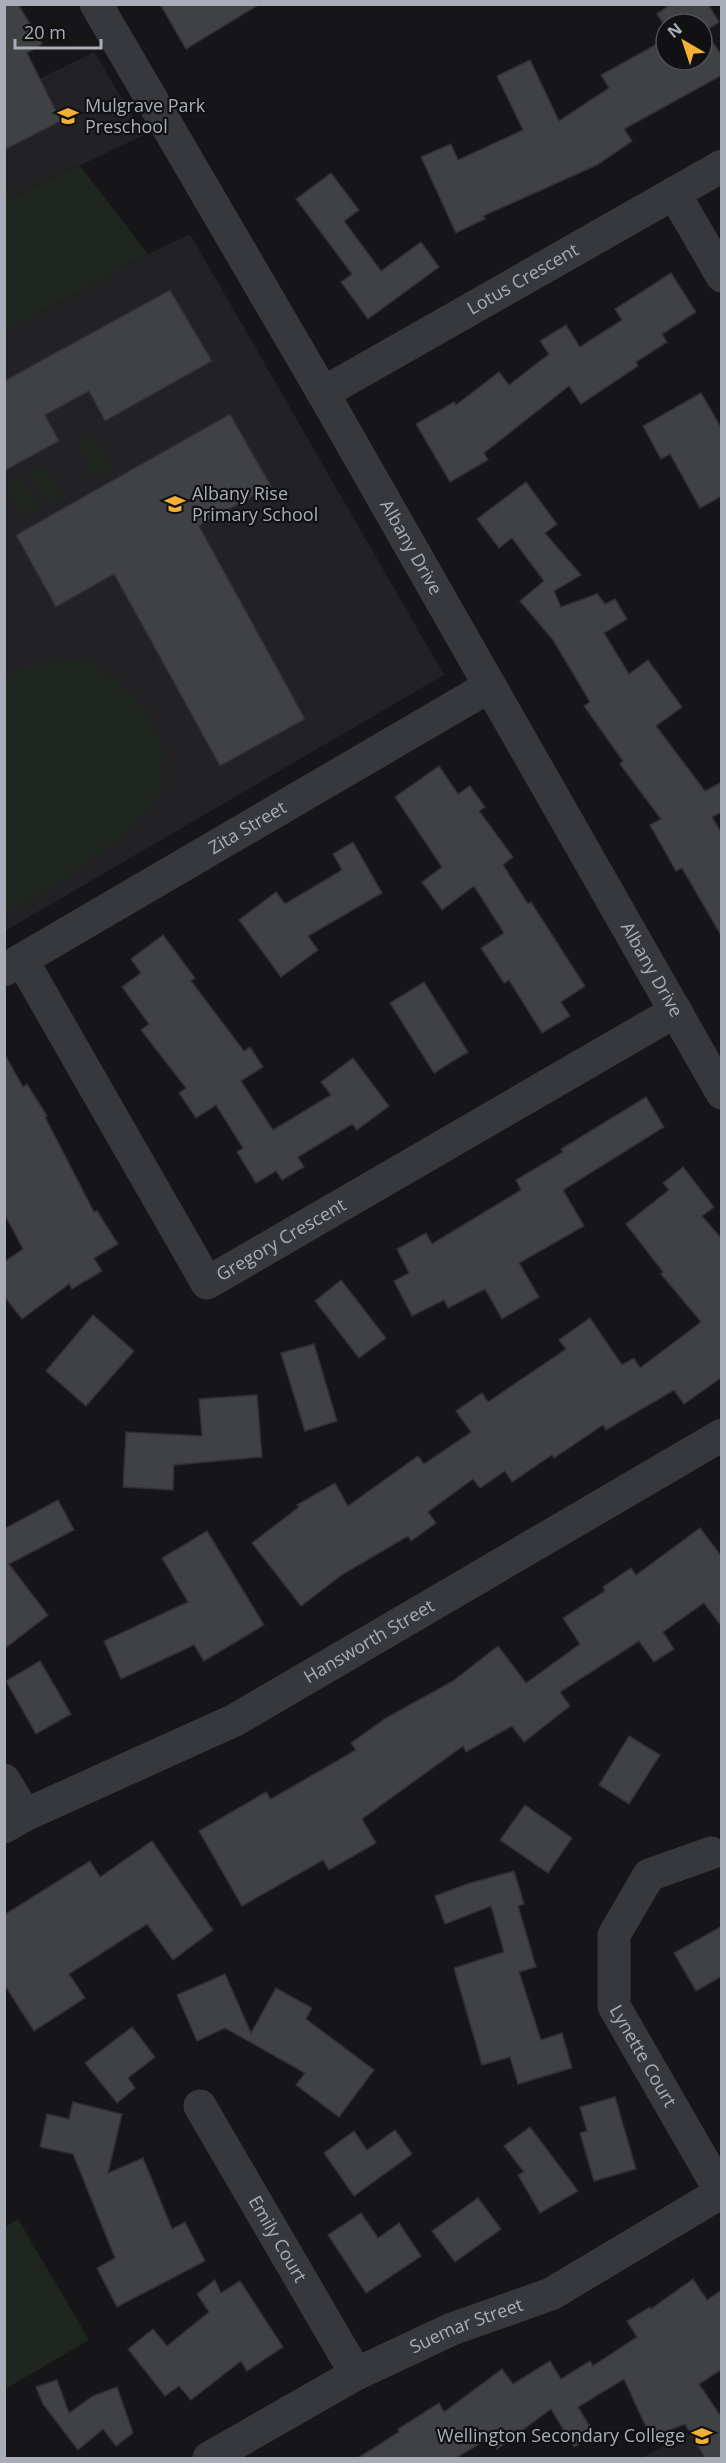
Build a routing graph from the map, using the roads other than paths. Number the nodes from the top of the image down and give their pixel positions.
1 (96, 4) edge
2 (722, 166) edge
3 (674, 193) junction
4 (722, 276) edge
5 (323, 393) junction
6 (490, 686) junction
7 (13, 965) edge
8 (676, 1011) junction
9 (722, 1092) edge
10 (722, 1435) edge
11 (4, 1780) edge
12 (15, 1821) edge
13 (711, 1853) dead end
14 (200, 2106) dead end
15 (721, 2192) edge
16 (356, 2374) junction
17 (209, 2458) edge

1 - 5 street, Albany Drive
2 - 3 street, Lotus Crescent
3 - 4 street
3 - 5 street, Lotus Crescent
5 - 6 street, Albany Drive
6 - 7 street, Zita Street
6 - 8 street, Albany Drive
7 - 8 street, Gregory Crescent
8 - 9 street, Albany Drive
10 - 12 street, Hansworth Street
11 - 12 street
13 - 15 street, Lynette Court
14 - 16 street, Emily Court
15 - 16 street, Suemar Street
16 - 17 street, Suemar Street

